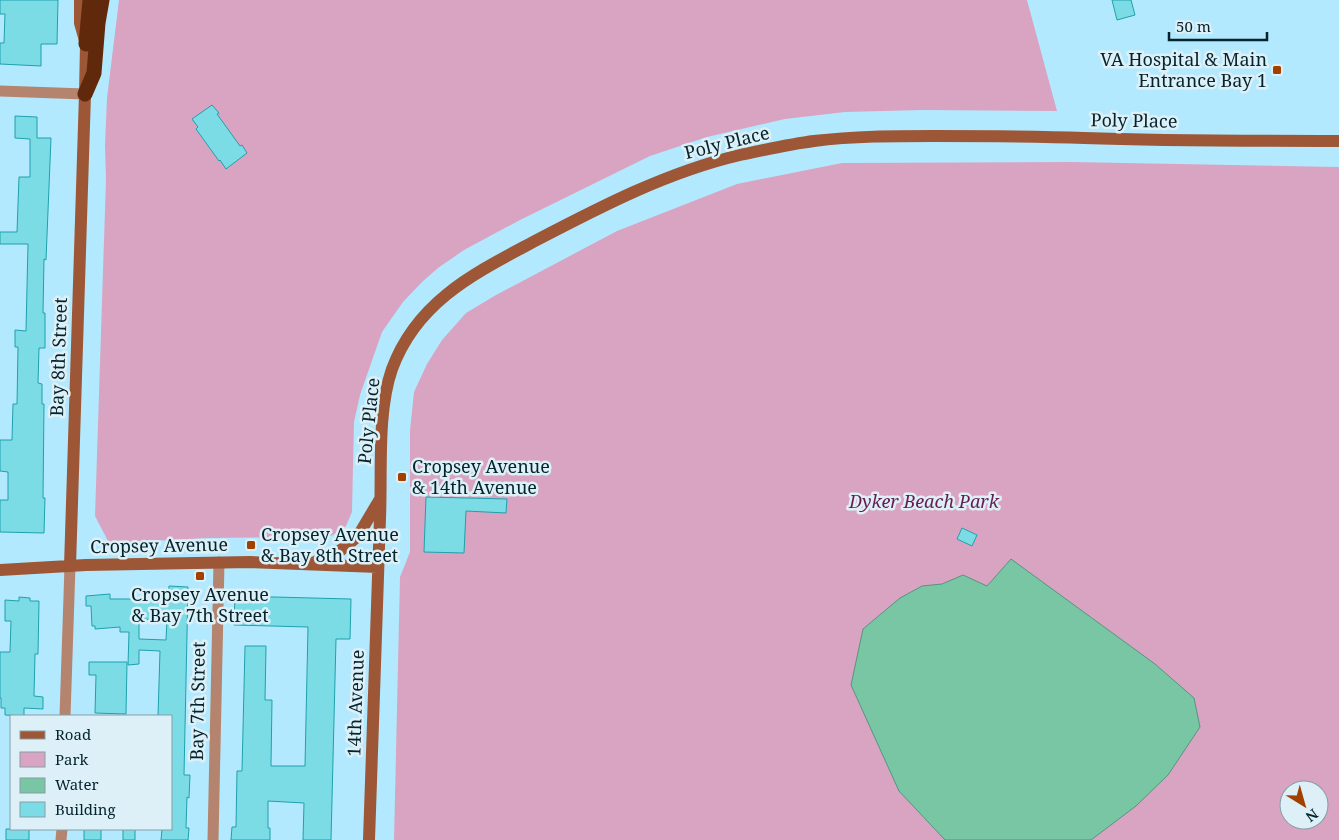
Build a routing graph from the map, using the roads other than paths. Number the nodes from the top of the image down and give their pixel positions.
1 (80, 0) edge
2 (90, 0) edge
3 (102, 0) edge
4 (86, 44) junction
5 (0, 91) edge
6 (85, 94) junction
7 (1339, 141) edge
8 (381, 498) junction
9 (219, 562) junction
10 (311, 564) junction
11 (70, 566) junction
12 (378, 567) junction
13 (0, 570) edge
14 (65, 715) edge
15 (213, 840) edge
16 (369, 840) edge

1 - 4 main road, Bay 8th Street
2 - 4 highway
3 - 6 highway
4 - 6 main road, Bay 8th Street
5 - 6 street
6 - 11 main road, Bay 8th Street
7 - 8 main road, Poly Place
8 - 10 main road
8 - 12 main road, Poly Place
9 - 10 main road, Cropsey Avenue
9 - 11 main road, Cropsey Avenue
9 - 15 street, Bay 7th Street
10 - 12 main road, Cropsey Avenue
11 - 13 main road, Cropsey Avenue
11 - 14 street, Bay 8th Street
12 - 16 main road, 14th Avenue

